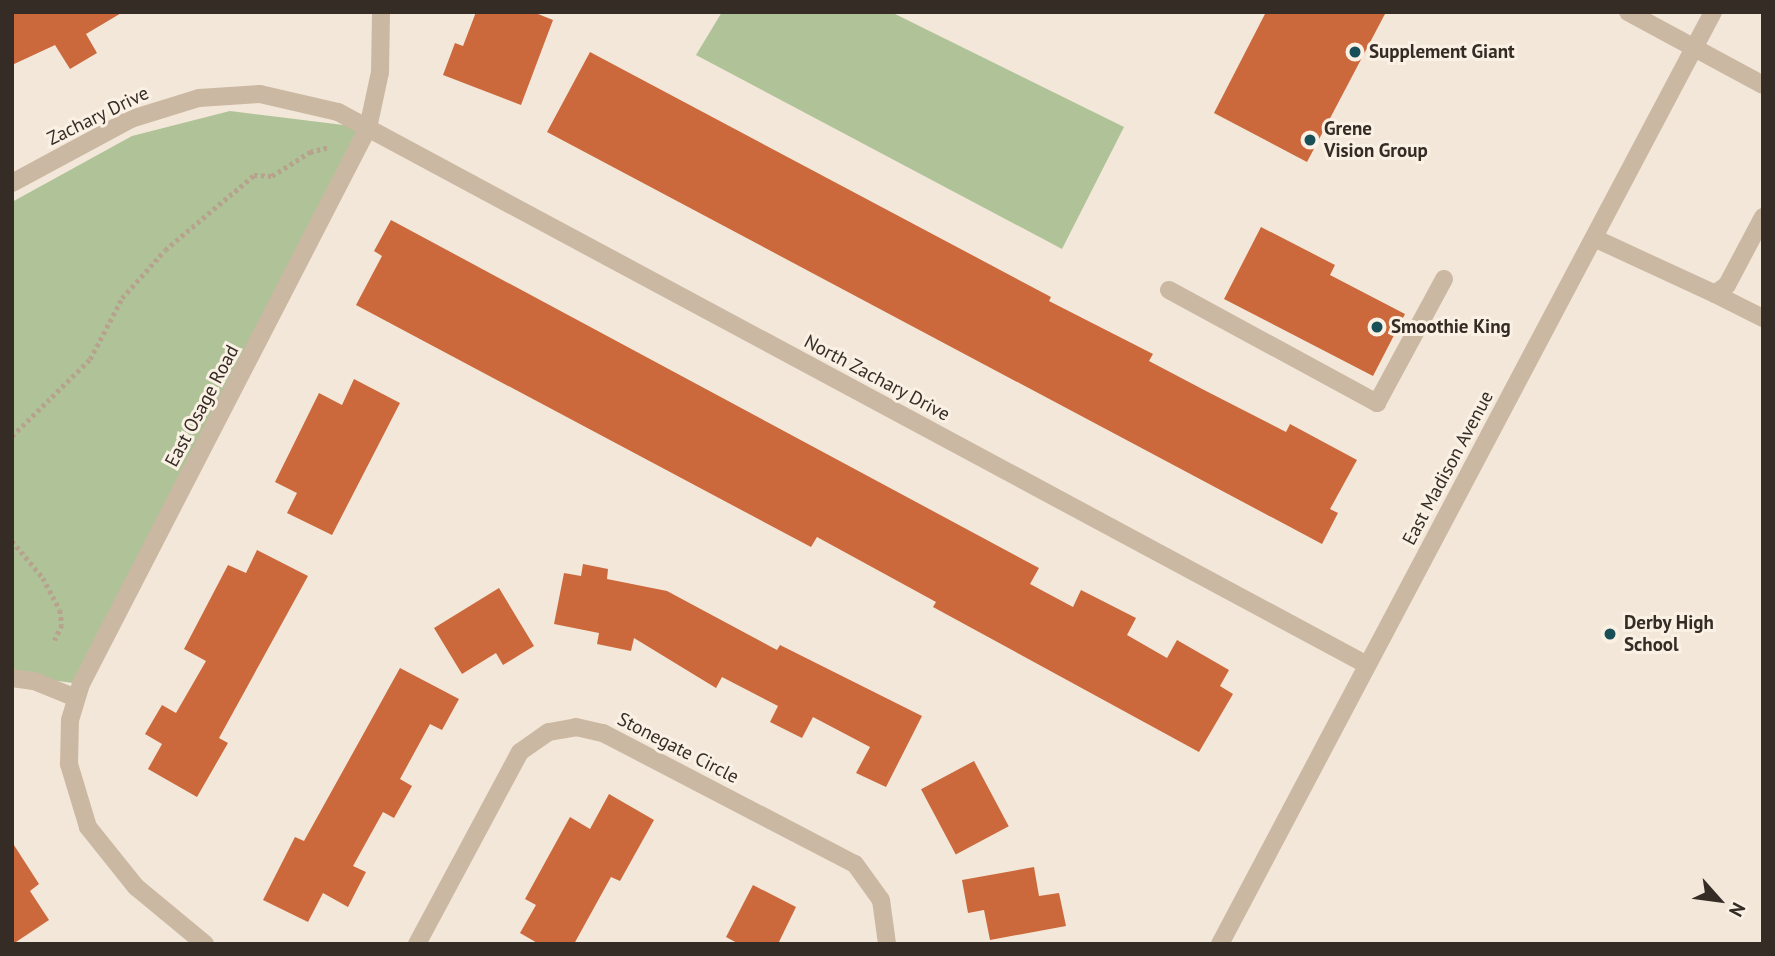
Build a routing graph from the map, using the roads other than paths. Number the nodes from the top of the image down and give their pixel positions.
1 (381, 12) edge
2 (1629, 12) edge
3 (1713, 12) edge
4 (1695, 48) junction
5 (1763, 85) edge
6 (368, 128) junction
7 (12, 183) edge
8 (1763, 216) edge
9 (1594, 238) junction
10 (1444, 279) dead end
11 (1169, 290) dead end
12 (1715, 294) junction
13 (1763, 318) edge
14 (1367, 665) junction
15 (12, 678) edge
16 (76, 698) junction
17 (205, 944) edge
18 (417, 944) edge
19 (887, 944) edge
20 (1220, 944) edge

1 - 6 street, East Osage Road
2 - 4 street
3 - 4 street, East Madison Avenue
4 - 5 street
4 - 9 street, East Madison Avenue
6 - 7 street, Zachary Drive
6 - 14 street, North Zachary Drive
6 - 16 street, East Osage Road
8 - 12 street
9 - 12 street
9 - 14 street, East Madison Avenue
10 - 11 street
12 - 13 street
14 - 20 street, East Madison Avenue
15 - 16 street
16 - 17 street, East Osage Road
18 - 19 street, Stonegate Circle

